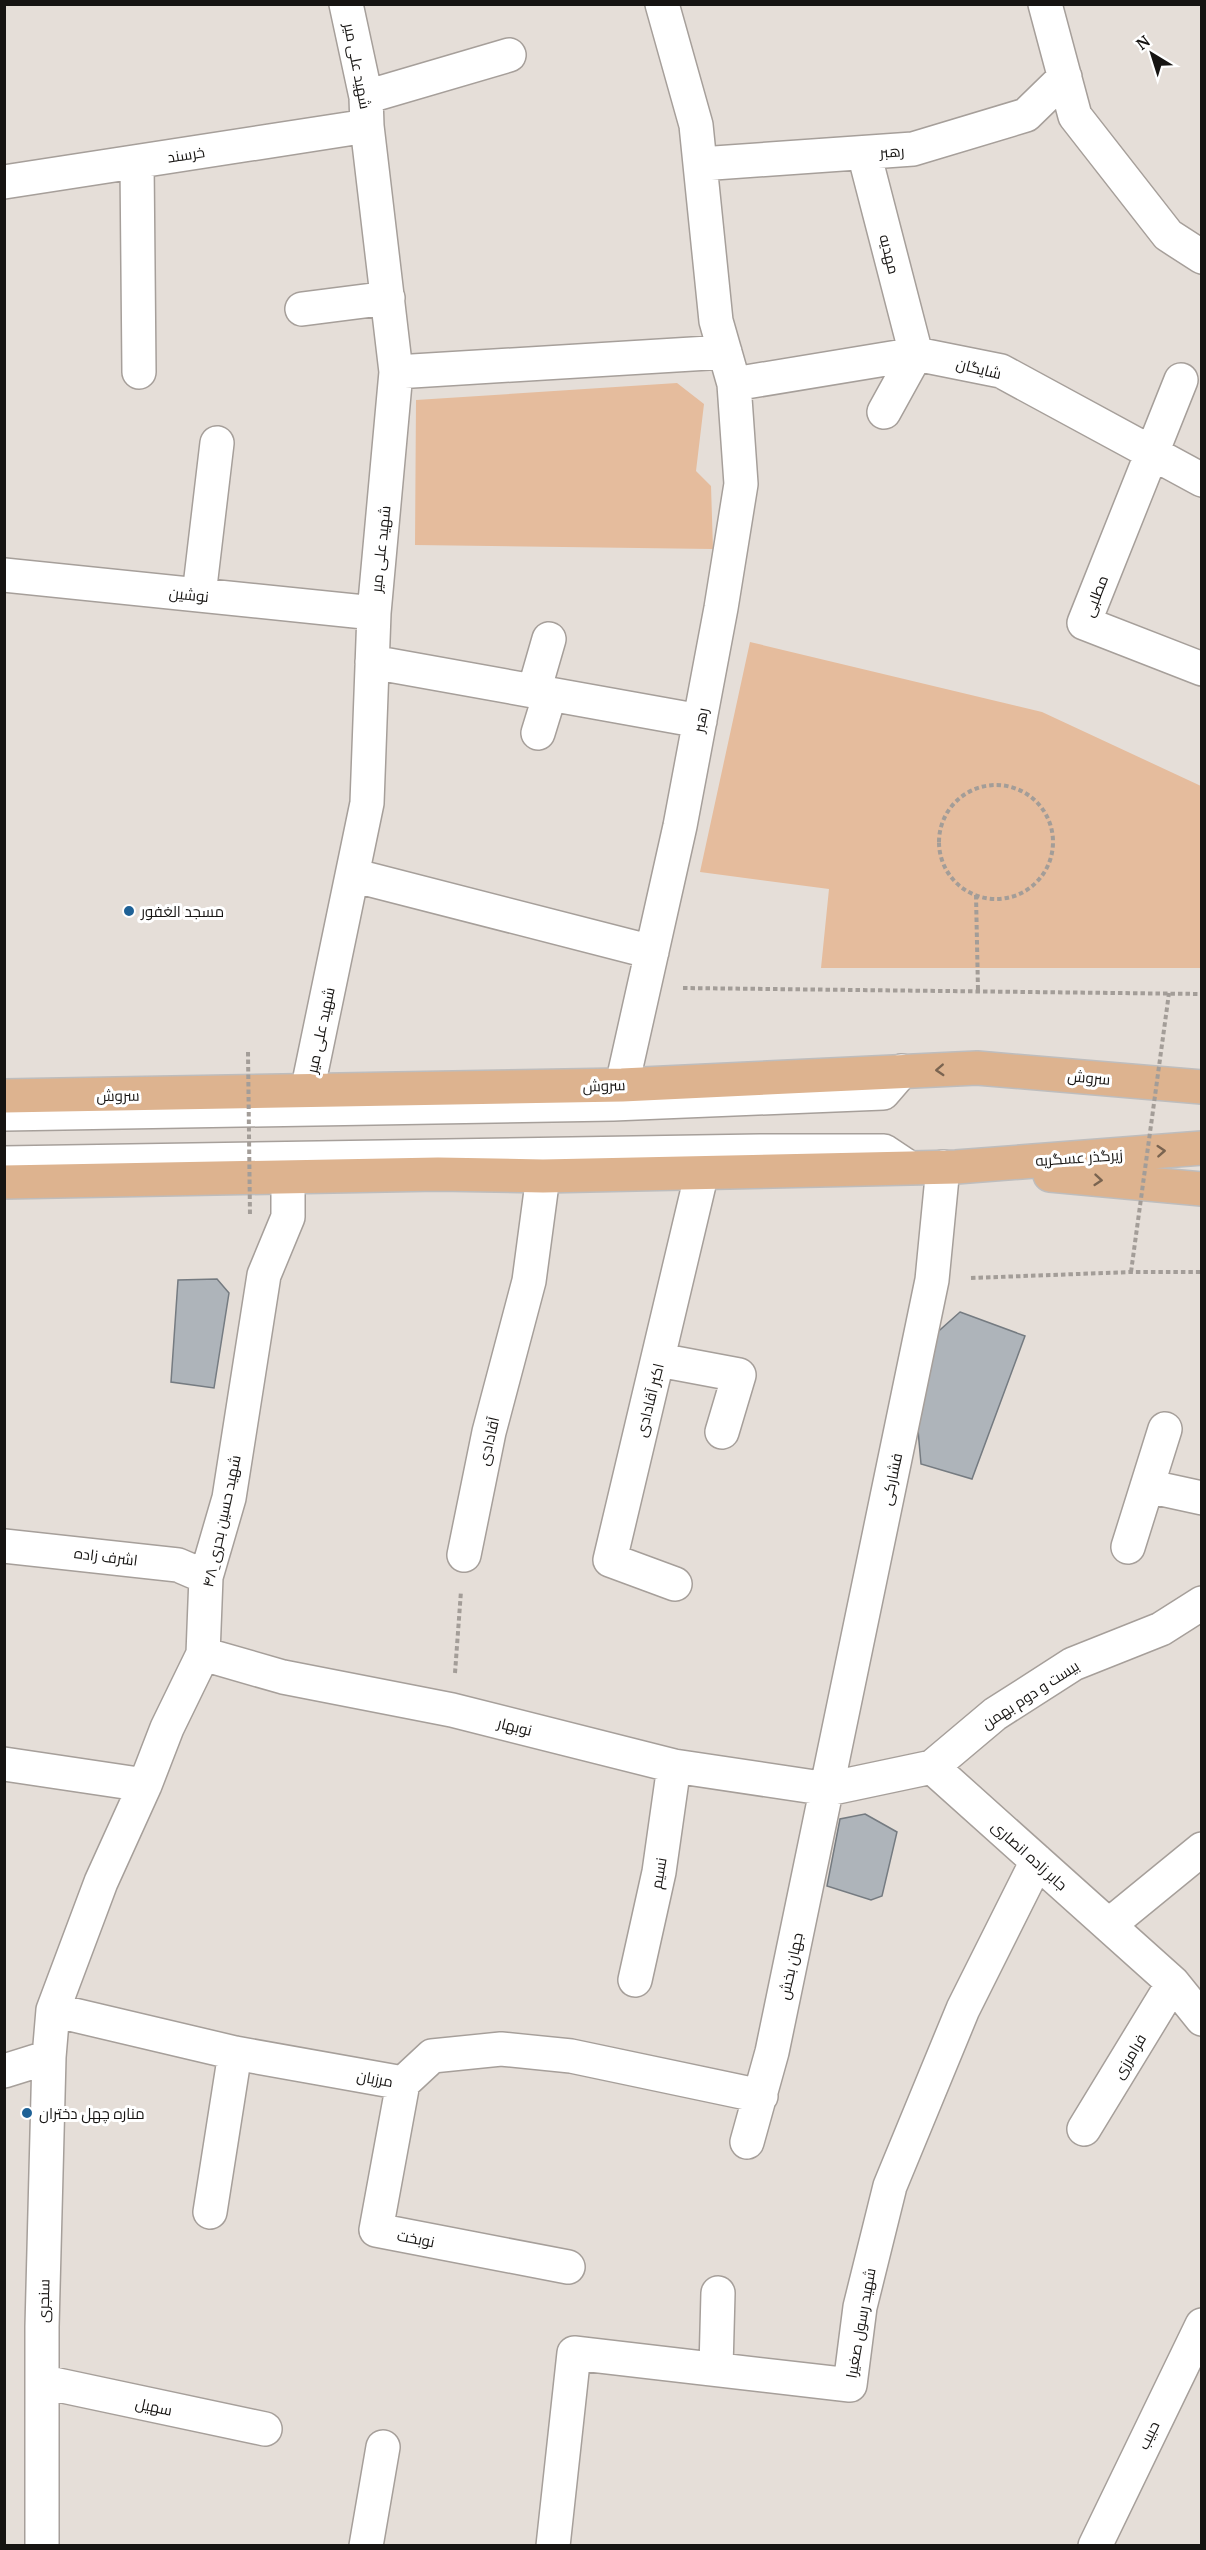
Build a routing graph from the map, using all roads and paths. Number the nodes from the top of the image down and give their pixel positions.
1 (346, 4) edge
2 (662, 4) edge
3 (1045, 4) edge
4 (509, 55) dead end
5 (1065, 77) junction
6 (367, 112) junction
7 (864, 153) junction
8 (137, 162) junction
9 (700, 164) junction
10 (4, 182) edge
11 (1202, 257) edge
12 (388, 298) junction
13 (302, 309) dead end
14 (725, 352) junction
15 (916, 354) junction
16 (139, 372) dead end
17 (396, 372) junction
18 (1180, 380) dead end
19 (734, 384) junction
20 (884, 412) dead end
21 (217, 443) dead end
22 (1152, 453) junction
23 (1202, 480) edge
24 (4, 575) edge
25 (199, 595) junction
26 (374, 613) junction
27 (549, 639) dead end
28 (372, 662) junction
29 (1202, 669) edge
30 (542, 693) junction
31 (700, 721) junction
32 (538, 733) dead end
33 (352, 875) junction
34 (976, 895) junction
35 (652, 952) junction
36 (644, 988) junction
37 (978, 991) junction
38 (1169, 993) junction
39 (1202, 994) edge
40 (248, 1052) dead end
41 (1202, 1064) edge
42 (977, 1068) junction
43 (902, 1071) junction
44 (622, 1085) junction
45 (1202, 1087) edge
46 (307, 1092) junction
47 (4, 1096) edge
48 (4, 1114) edge
49 (1202, 1148) edge
50 (4, 1163) edge
51 (908, 1167) junction
52 (949, 1167) junction
53 (702, 1172) junction
54 (543, 1176) junction
55 (288, 1177) junction
56 (4, 1182) edge
57 (1202, 1189) edge
58 (250, 1216) dead end
59 (1131, 1272) junction
60 (1202, 1272) edge
61 (932, 1280) junction
62 (659, 1360) junction
63 (1165, 1429) dead end
64 (722, 1432) dead end
65 (1147, 1486) junction
66 (1202, 1498) edge
67 (4, 1546) edge
68 (1128, 1547) dead end
69 (464, 1555) joint
70 (206, 1577) junction
71 (675, 1584) dead end
72 (1202, 1603) edge
73 (203, 1654) junction
74 (452, 1710) junction
75 (4, 1764) edge
76 (674, 1766) junction
77 (932, 1767) junction
78 (145, 1785) junction
79 (828, 1789) junction
80 (1202, 1848) edge
81 (1037, 1861) junction
82 (1109, 1925) junction
83 (635, 1980) dead end
84 (1173, 1983) junction
85 (53, 2010) junction
86 (1202, 2019) edge
87 (235, 2053) junction
88 (49, 2057) junction
89 (4, 2071) edge
90 (403, 2083) junction
91 (761, 2096) junction
92 (1084, 2129) dead end
93 (747, 2142) dead end
94 (210, 2212) dead end
95 (568, 2267) dead end
96 (718, 2294) dead end
97 (1202, 2325) edge
98 (716, 2368) junction
99 (44, 2382) junction
100 (265, 2429) dead end
101 (383, 2447) dead end
102 (42, 2546) edge
103 (366, 2546) edge
104 (553, 2546) edge
105 (1095, 2546) edge

1 - 6 street, شهید علی میر
2 - 9 street, رهبر
3 - 5 street
4 - 6 street, خرسند
5 - 7 street, رهبر
5 - 11 street
6 - 8 street, خرسند
6 - 12 street, شهید علی میر
7 - 9 street, رهبر
7 - 15 street, مهدیه
8 - 10 street, خرسند
8 - 16 street
9 - 14 street, رهبر
12 - 13 street
12 - 17 street, شهید علی میر
14 - 17 street
14 - 19 street, رهبر
15 - 19 street, شایگان
15 - 20 street
15 - 22 street, شایگان
17 - 26 street, شهید علی میر
18 - 22 street
19 - 31 street, رهبر
21 - 25 street
22 - 23 street, شایگان
22 - 29 street, مطلبی
24 - 25 street, نوشین
25 - 26 street, نوشین
26 - 28 street, شهید علی میر
27 - 30 street
28 - 30 street
28 - 33 street, شهید علی میر
30 - 31 street
30 - 32 street
31 - 35 street, رهبر
33 - 35 street
33 - 46 street, شهید علی میر
34 - 34 path
34 - 37 path
35 - 36 street, رهبر
36 - 37 path
36 - 44 street, رهبر
37 - 38 path
38 - 39 path
38 - 59 path, bridge
40 - 58 path, bridge
41 - 42 main road
42 -> 43 main road, سروش
42 - 45 main road, سروش
43 - 44 main road, سروش
43 - 48 street
44 - 46 main road, سروش
46 - 47 main road, سروش
52 -> 49 main road, زیرگذر عسگریه
50 - 51 street
51 - 52 main road
51 - 53 main road
52 -> 57 main road
52 - 61 street, فشارکی
53 - 54 main road
53 - 62 street, اکبر آقادادی
54 - 55 main road
54 - 69 street, آقادادی
55 - 56 main road
55 - 70 street, ۴۸_شهید حسین بحری
59 - 60 path
59 - 61 path
61 - 79 street, فشارکی
62 - 64 street
62 - 71 street, اکبر آقادادی
63 - 65 street
65 - 66 street
65 - 68 street
67 - 70 street, اشرف زاده
69 - 74 path
70 - 73 street, ۴۸_شهید حسین بحری
72 - 77 street, بیست و دوم بهمن
73 - 74 street, نوبهار
73 - 78 street, ۴۸_شهید حسین بحری
74 - 76 street, نوبهار
75 - 78 street
76 - 79 street, نوبهار
76 - 83 street, نسیم
77 - 79 street
77 - 81 street, جابر زاده انصاری
78 - 85 street, ۴۸_شهید حسین بحری
79 - 91 street, جهان بخش
80 - 82 street
81 - 82 street, جابر زاده انصاری
81 - 98 street, شهید رسول صغیرا
82 - 84 street, جابر زاده انصاری
84 - 86 street, جابر زاده انصاری
84 - 92 street, فرامرزی
85 - 87 street, مرزبان
85 - 88 street, ۴۸_شهید حسین بحری
87 - 90 street, مرزبان
87 - 94 street
88 - 89 street
88 - 99 street, سنجری
90 - 91 street, مرزبان
90 - 95 street, نوبخت
91 - 93 street, جهان بخش
96 - 98 street
97 - 105 street, حبیب
98 - 104 street, شهید رسول صغیرا
99 - 100 street, سهیل
99 - 102 street, سنجری
101 - 103 street

